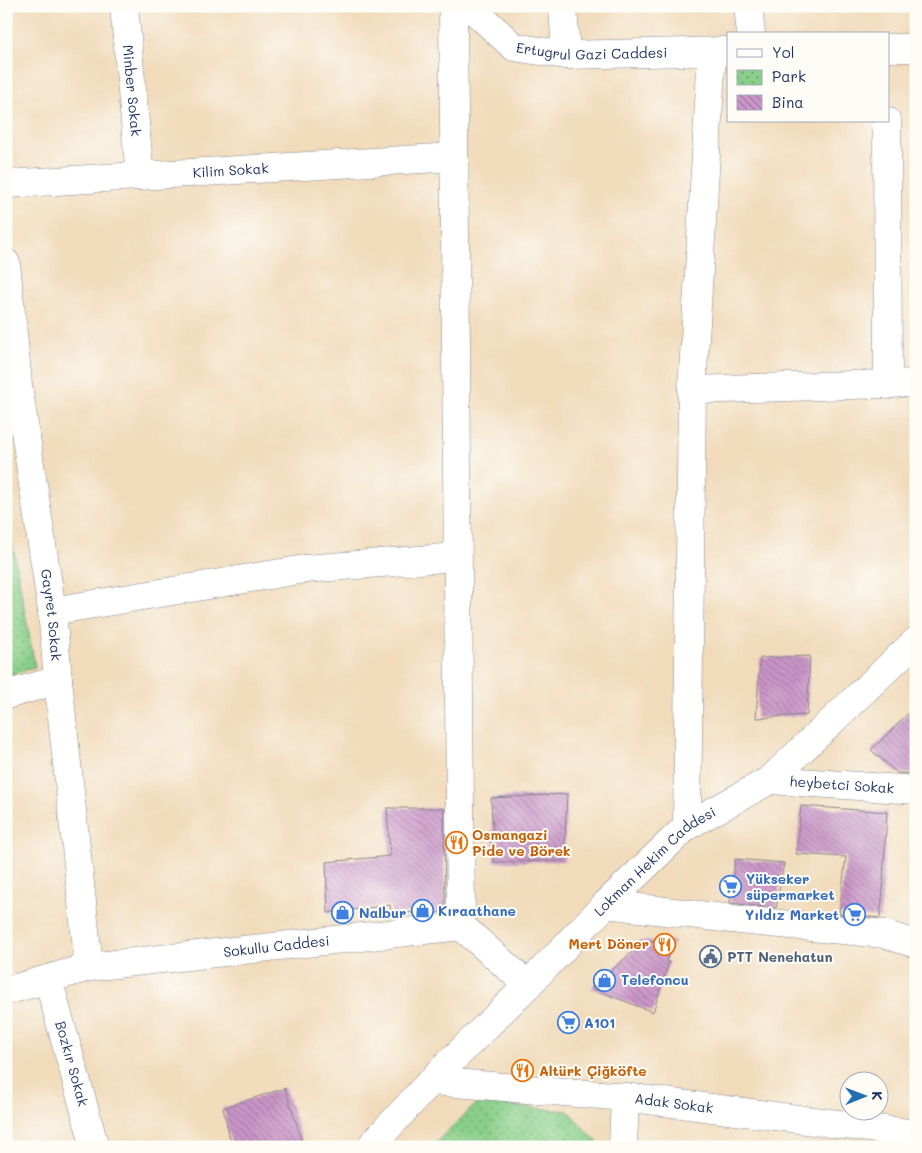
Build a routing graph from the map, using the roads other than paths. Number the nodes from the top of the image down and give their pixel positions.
1 (124, 6) edge
2 (452, 6) edge
3 (469, 6) edge
4 (563, 6) edge
5 (748, 6) edge
6 (751, 32) edge
7 (890, 48) edge
8 (916, 48) edge
9 (720, 51) edge
10 (566, 54) junction
11 (887, 122) edge
12 (454, 157) junction
13 (140, 176) junction
14 (6, 184) edge
15 (6, 263) edge
16 (916, 383) edge
17 (12, 385) edge
18 (888, 385) junction
19 (692, 390) junction
20 (457, 557) junction
21 (52, 611) junction
22 (916, 641) edge
23 (58, 680) junction
24 (6, 695) edge
25 (770, 780) junction
26 (916, 790) edge
27 (687, 826) junction
28 (606, 904) junction
29 (461, 926) junction
30 (916, 944) edge
31 (90, 967) junction
32 (48, 979) junction
33 (528, 985) junction
34 (6, 991) edge
35 (431, 1081) junction
36 (625, 1097) junction
37 (916, 1134) edge
38 (96, 1147) edge
39 (370, 1147) edge
40 (623, 1147) edge

1 - 13 street, Minber Sokak
2 - 12 street
3 - 10 street, Ertugrul Gazi Caddesi
4 - 10 street
5 - 6 street
7 - 8 street
9 - 10 street, Ertugrul Gazi Caddesi
9 - 19 street
11 - 18 street
12 - 13 street, Kilim Sokak
12 - 20 street
13 - 14 street, Kilim Sokak
15 - 17 street, Gayret Sokak
16 - 18 street
17 - 21 street, Gayret Sokak
18 - 19 street
19 - 27 street
20 - 21 street
20 - 29 street
21 - 23 street, Gayret Sokak
22 - 25 street, Lokman Hekim Caddesi
23 - 24 street
23 - 31 street, Gayret Sokak
25 - 26 street, heybetci Sokak
25 - 27 street, Lokman Hekim Caddesi
27 - 28 street, Lokman Hekim Caddesi
28 - 30 street
28 - 33 street, Lokman Hekim Caddesi
29 - 31 street, Sokullu Caddesi
29 - 33 street
31 - 32 street, Sokullu Caddesi
32 - 34 street, Sokullu Caddesi
32 - 38 street, Bozkır Sokak
33 - 35 street, Lokman Hekim Caddesi
35 - 36 street, Adak Sokak
35 - 39 street, Lokman Hekim Caddesi
36 - 37 street, Adak Sokak
36 - 40 street

